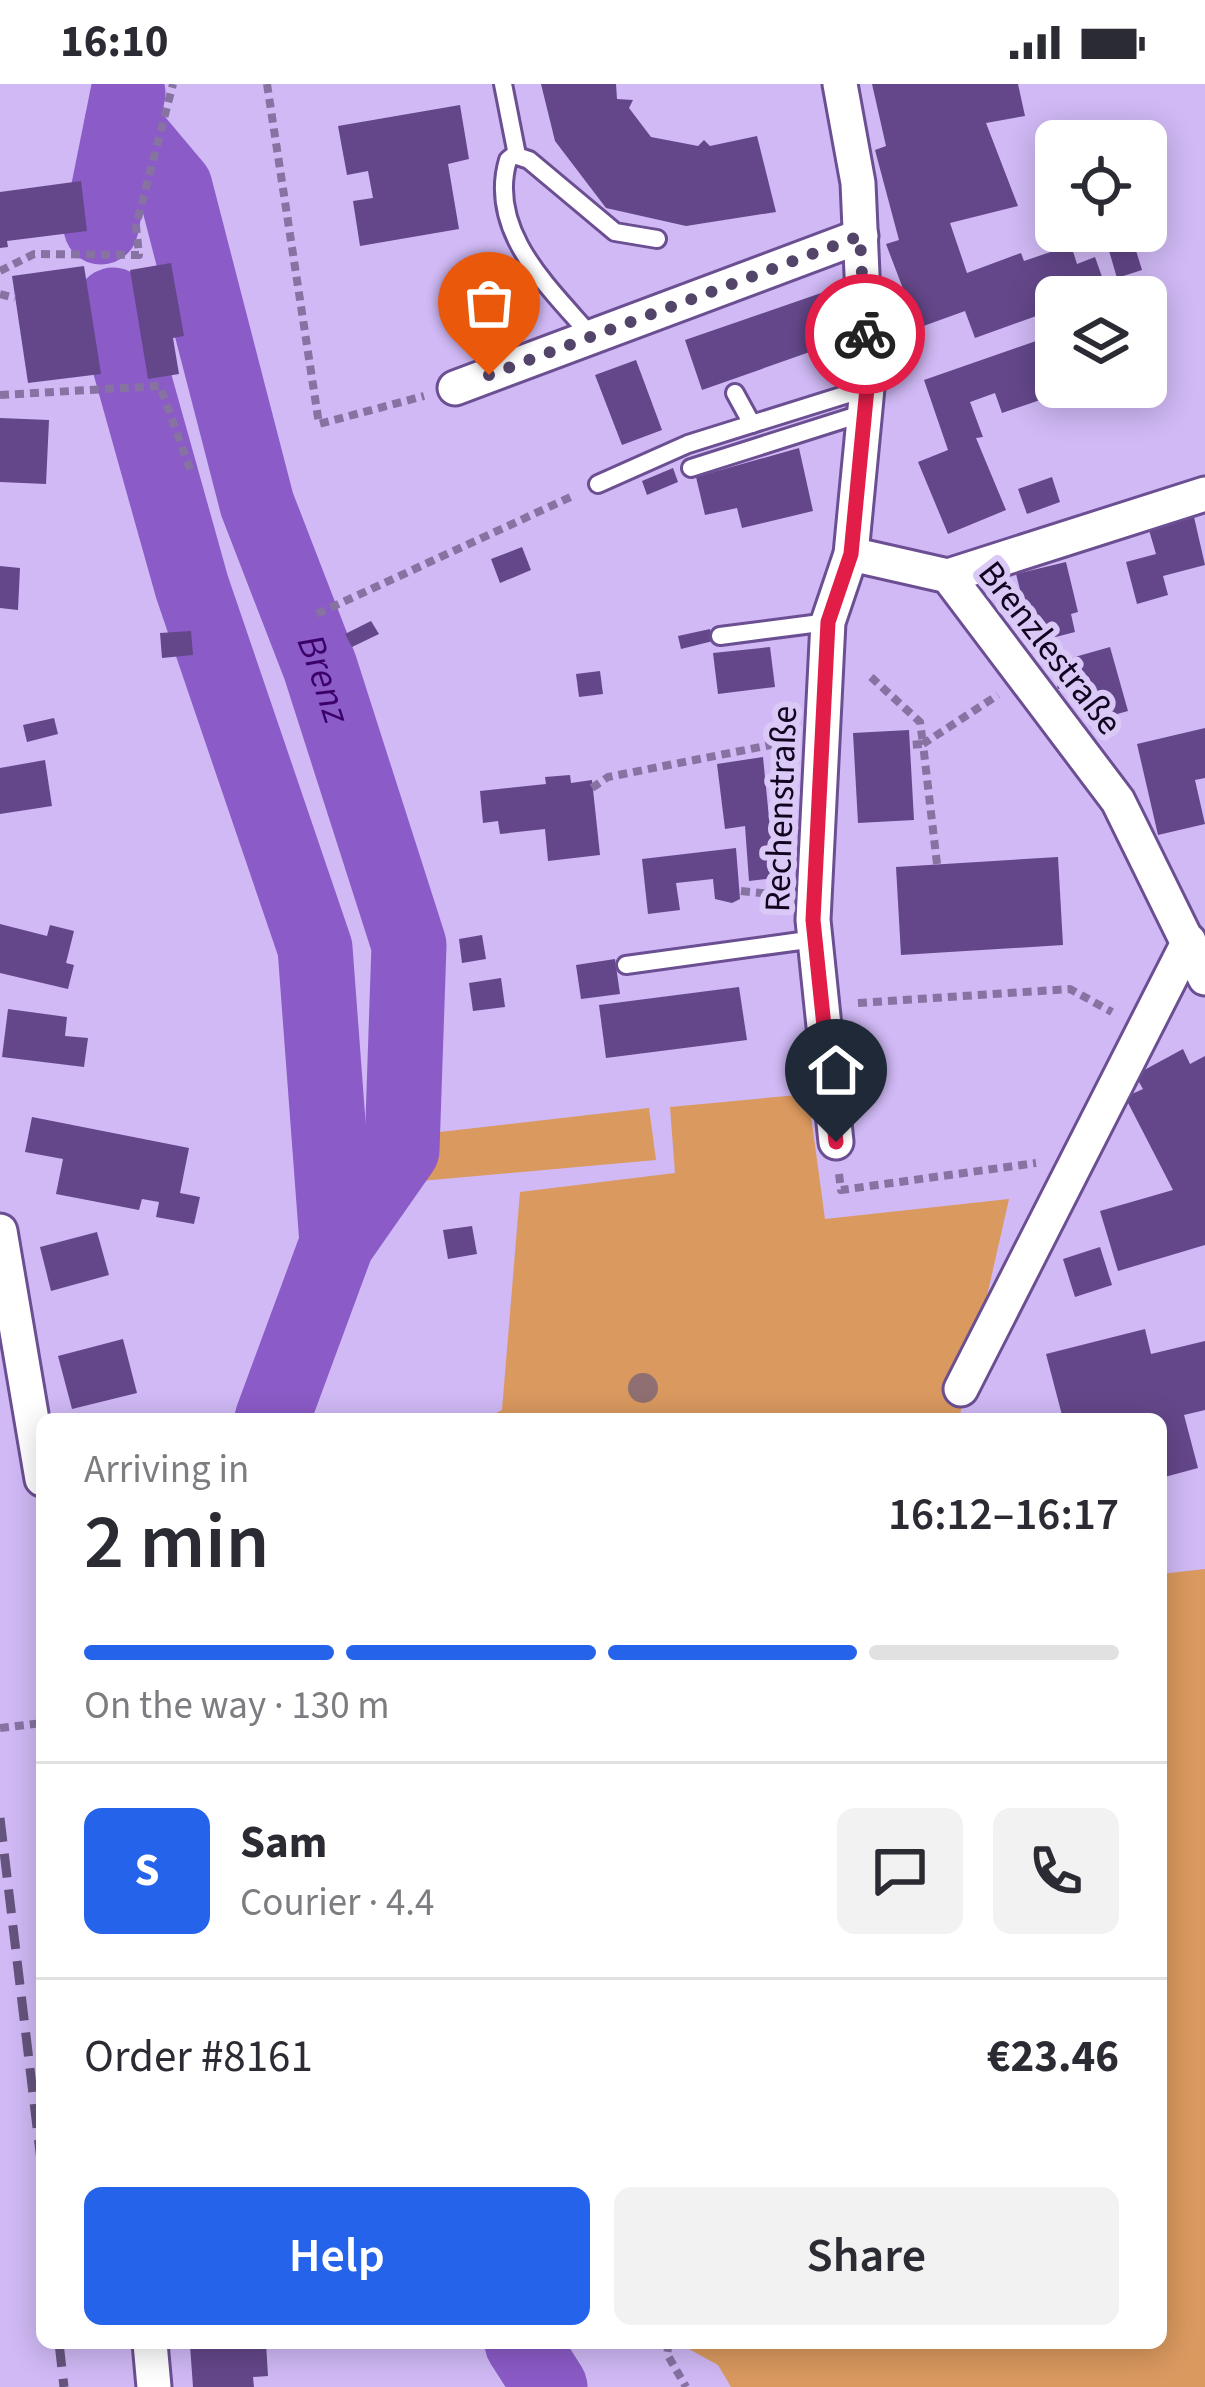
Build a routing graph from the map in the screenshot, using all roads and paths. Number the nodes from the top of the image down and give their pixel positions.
1 (267, 84) edge
2 (503, 84) edge
3 (840, 84) edge
4 (173, 86) edge
5 (518, 155) junction
6 (860, 236) junction
7 (657, 239) dead end
8 (0, 271) edge
9 (0, 294) edge
10 (15, 298) dead end
11 (592, 337) junction
12 (454, 388) joint
13 (735, 393) dead end
14 (0, 395) edge
15 (866, 401) junction
16 (752, 424) junction
17 (691, 468) dead end
18 (191, 472) dead end
19 (598, 484) joint
20 (1205, 494) edge
21 (851, 554) junction
22 (948, 577) junction
23 (317, 614) dead end
24 (828, 622) junction
25 (720, 636) dead end
26 (871, 677) dead end
27 (1024, 678) junction
28 (822, 739) junction
29 (761, 743) junction
30 (923, 744) junction
31 (910, 745) dead end
32 (752, 759) dead end
33 (592, 788) dead end
34 (937, 864) dead end
35 (815, 938) junction
36 (1189, 941) junction
37 (626, 965) dead end
38 (1205, 978) edge
39 (822, 1005) junction
40 (1145, 1029) junction
41 (836, 1142) joint
42 (1071, 1178) junction
43 (0, 1231) edge
44 (961, 1389) dead end
45 (36, 1444) edge
46 (36, 1724) edge
47 (0, 1728) edge
48 (151, 2349) edge
49 (668, 2349) edge
50 (154, 2387) edge
51 (686, 2387) edge

1 - 12 path
2 - 5 lane
3 - 6 street
4 - 8 path
5 - 7 lane
5 - 11 lane
6 - 11 street
6 - 15 street
9 - 10 path
11 - 12 street
13 - 16 lane
14 - 18 path
15 - 16 lane
15 - 17 lane
15 - 21 street
16 - 19 lane
19 - 23 path
20 - 22 street
21 - 22 street, Brenzlestraße
21 - 24 street, Rechenstraße
22 - 27 street, Brenzlestraße
24 - 25 lane
24 - 28 street, Rechenstraße
26 - 30 path
27 - 30 path
27 - 36 street, Brenzlestraße
28 - 29 path
28 - 35 street, Rechenstraße
29 - 32 path
29 - 33 path
30 - 31 path
30 - 34 path
35 - 37 lane
35 - 39 street, Rechenstraße
36 - 38 street, Brenzlestraße
36 - 40 street
39 - 40 path
39 - 41 street, Rechenstraße
40 - 42 street
41 - 42 path
42 - 44 street
43 - 45 street
46 - 47 path
48 - 50 street
49 - 51 path

